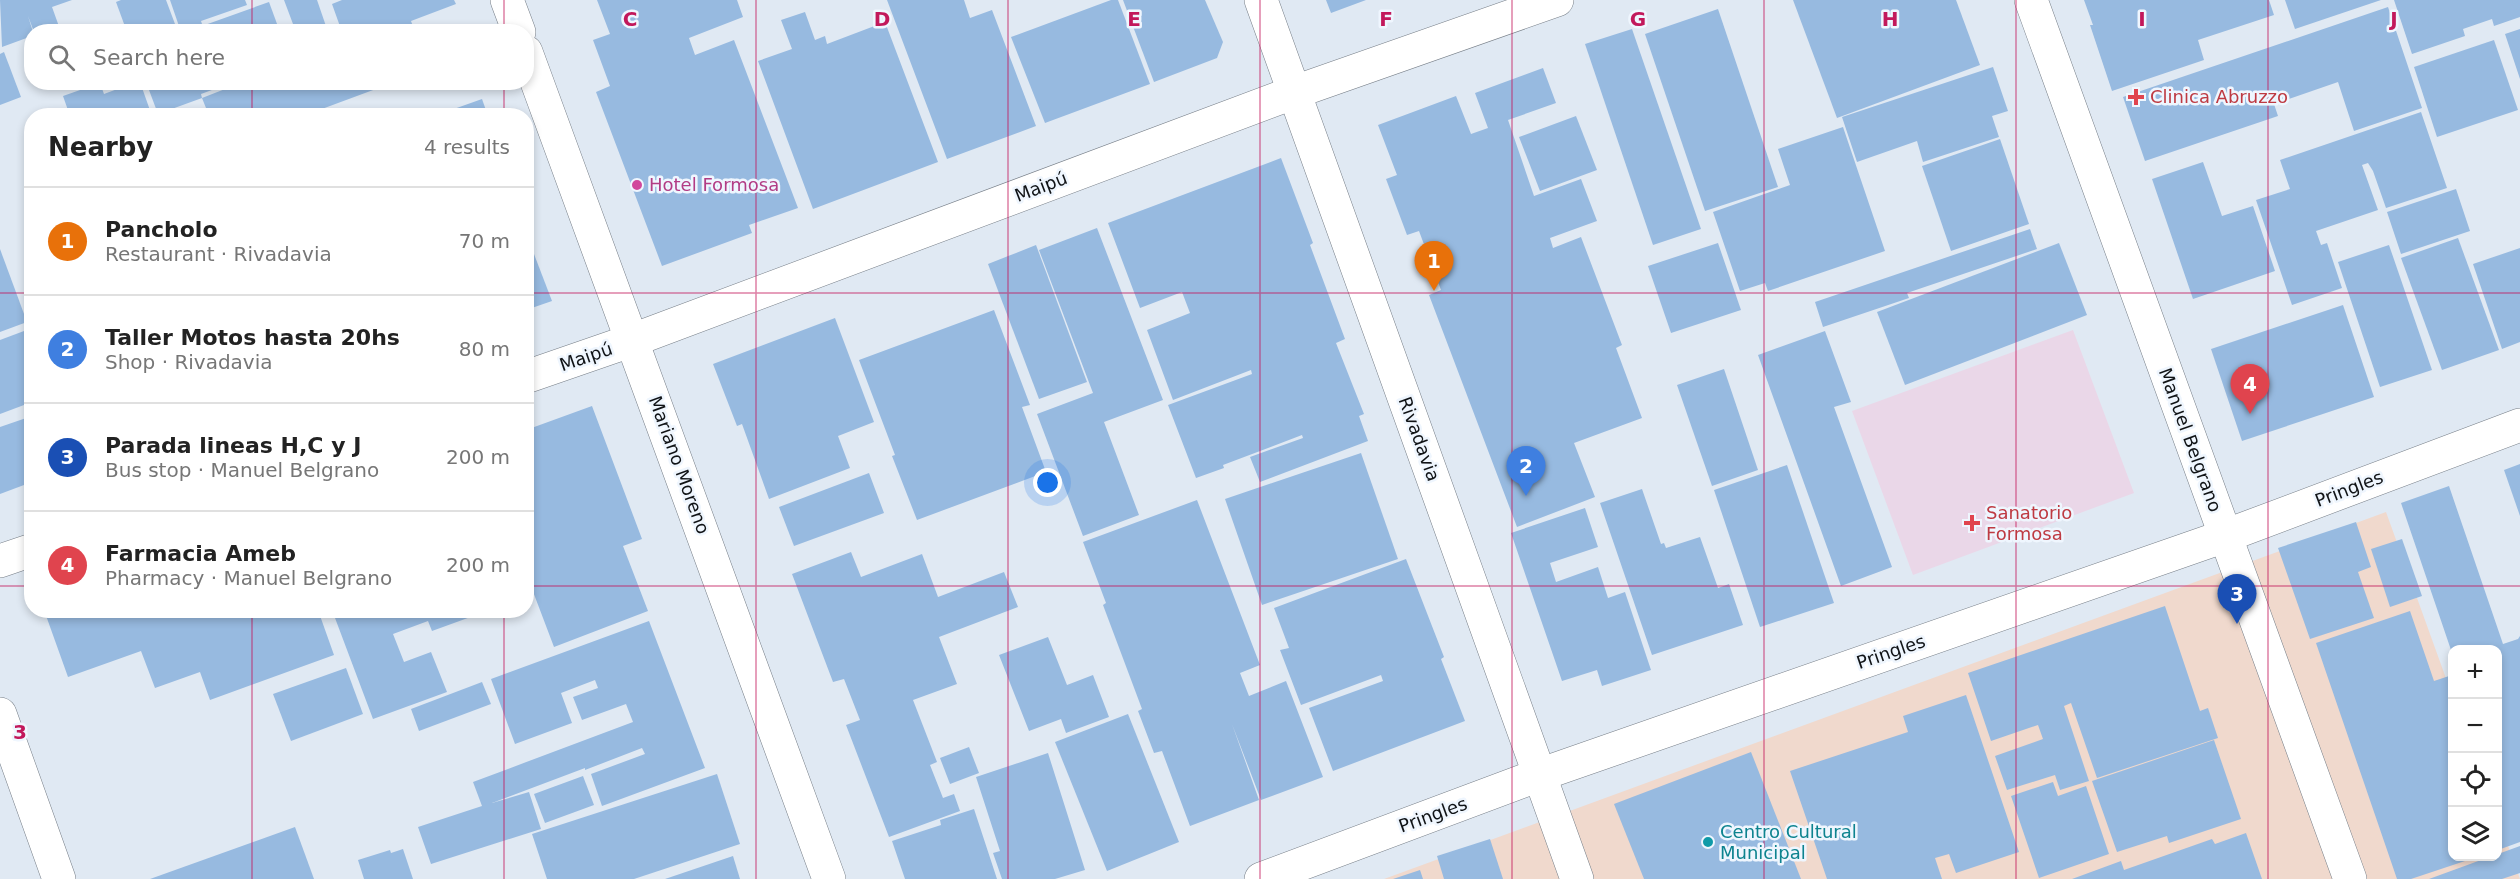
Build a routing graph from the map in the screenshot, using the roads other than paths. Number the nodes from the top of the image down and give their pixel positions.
1 (507, 0) edge
2 (1261, 0) edge
3 (1557, 0) edge
4 (2031, 0) edge
5 (516, 24) edge
6 (534, 74) edge
7 (1295, 92) junction
8 (633, 340) junction
9 (534, 374) edge
10 (2520, 425) edge
11 (2225, 536) junction
12 (24, 553) edge
13 (0, 561) edge
14 (0, 714) edge
15 (1539, 775) junction
16 (59, 879) edge
17 (830, 879) edge
18 (1261, 879) edge
19 (1576, 879) edge
20 (2350, 879) edge

1 - 5 street
2 - 7 street, Rivadavia
3 - 7 street, Maipú
4 - 11 street, Manuel Belgrano
6 - 8 street, Mariano Moreno
7 - 8 street, Maipú
7 - 15 street, Rivadavia
8 - 9 street, Maipú
8 - 17 street, Mariano Moreno
10 - 11 street, Pringles
11 - 15 street, Pringles
11 - 20 street, Manuel Belgrano
12 - 13 street
14 - 16 street
15 - 18 street, Pringles
15 - 19 street, Rivadavia

